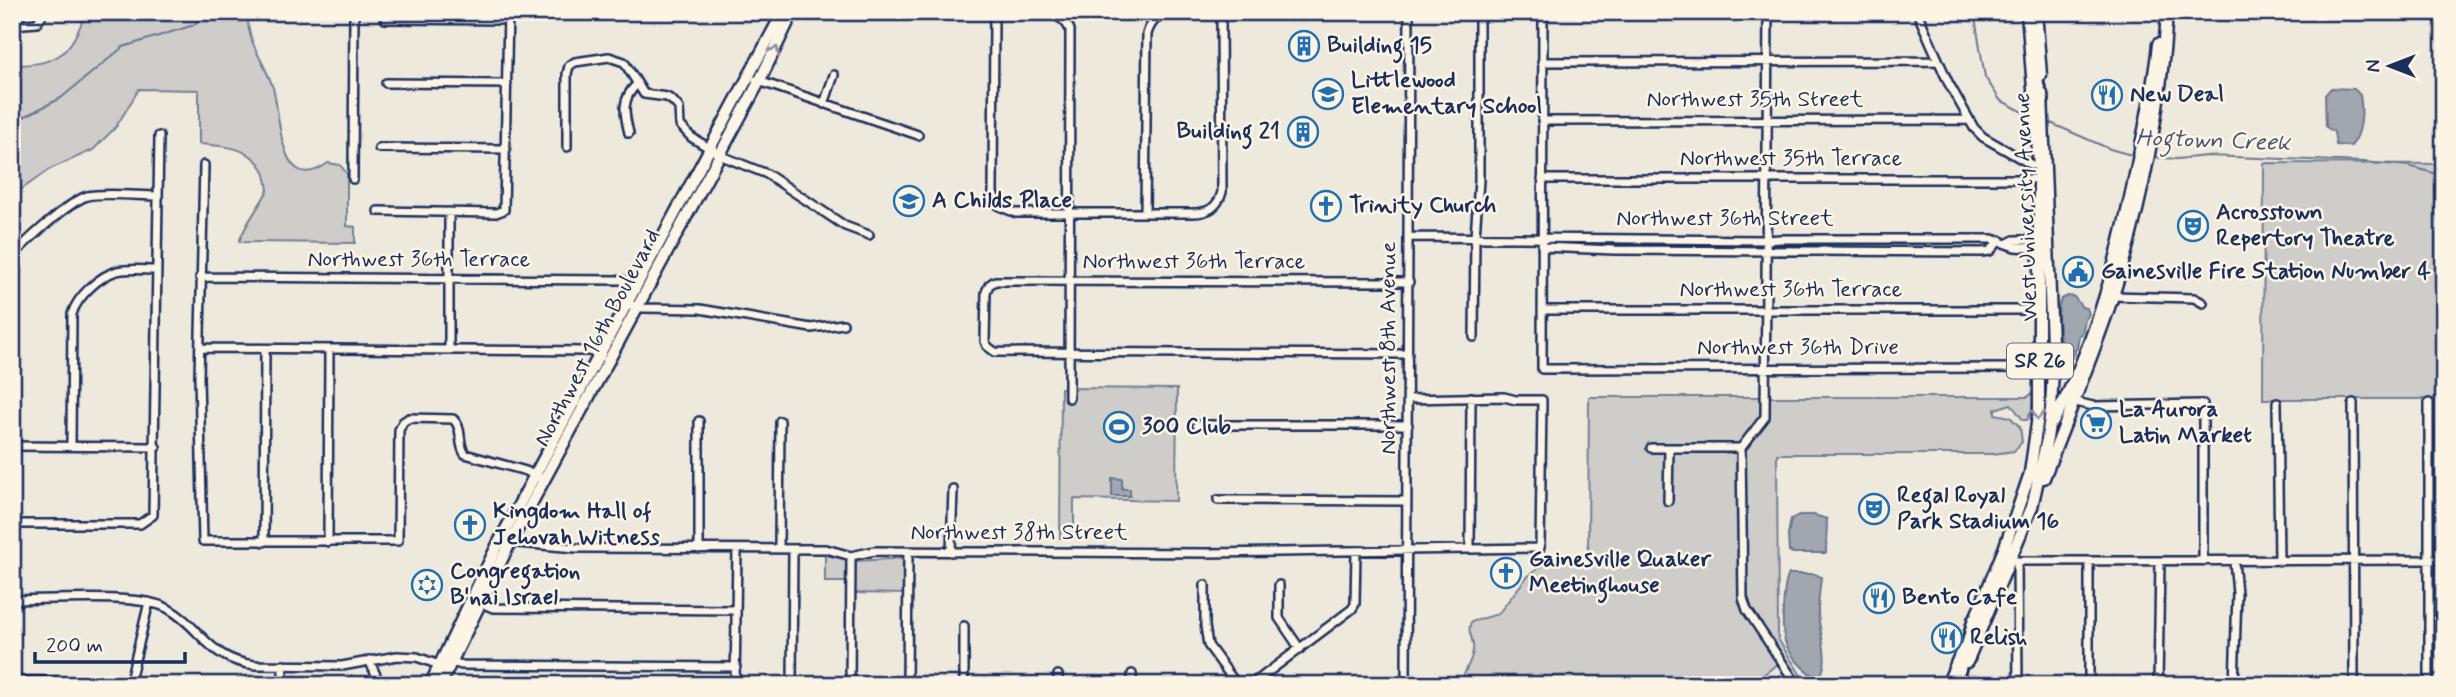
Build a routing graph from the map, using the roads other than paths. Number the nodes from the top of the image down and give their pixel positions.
1 (44, 12) edge
2 (354, 12) edge
3 (783, 12) edge
4 (793, 12) edge
5 (994, 12) edge
6 (1181, 12) edge
7 (1409, 12) edge
8 (1479, 12) edge
9 (1543, 12) edge
10 (1768, 12) edge
11 (1917, 12) edge
12 (2027, 12) edge
13 (2036, 12) edge
14 (2161, 12) edge
15 (2167, 12) edge
16 (1221, 13) edge
17 (508, 16) edge
18 (385, 19) dead end
19 (12, 25) edge
20 (1938, 61) junction
21 (1542, 62) junction
22 (1767, 63) junction
23 (2032, 63) joint
24 (834, 75) dead end
25 (754, 79) junction
26 (386, 83) dead end
27 (507, 84) junction
28 (637, 84) junction
29 (2039, 101) junction
30 (824, 104) junction
31 (2150, 119) junction
32 (1767, 120) junction
33 (1968, 120) junction
34 (1542, 121) junction
35 (629, 133) dead end
36 (918, 135) dead end
37 (159, 136) dead end
38 (567, 147) dead end
39 (379, 148) dead end
40 (506, 149) junction
41 (714, 151) junction
42 (204, 165) dead end
43 (2042, 165) junction
44 (1542, 178) junction
45 (1767, 178) junction
46 (353, 179) dead end
47 (2039, 179) junction
48 (158, 196) junction
49 (378, 211) dead end
50 (449, 212) junction
51 (1069, 213) junction
52 (1145, 213) junction
53 (869, 235) dead end
54 (1409, 237) junction
55 (1475, 237) junction
56 (1542, 237) junction
57 (1880, 239) junction
58 (1767, 240) junction
59 (2004, 242) junction
60 (2044, 244) junction
61 (1542, 247) junction
62 (1767, 250) junction
63 (1880, 250) junction
64 (12, 258) edge
65 (157, 270) junction
66 (200, 277) junction
67 (448, 279) junction
68 (1069, 281) junction
69 (1409, 282) junction
70 (638, 284) junction
71 (2110, 296) junction
72 (2203, 303) dead end
73 (631, 306) junction
74 (1767, 309) junction
75 (2101, 309) junction
76 (1542, 310) junction
77 (2039, 310) junction
78 (843, 324) dead end
79 (2099, 334) junction
80 (1474, 337) dead end
81 (200, 348) junction
82 (449, 349) junction
83 (265, 350) junction
84 (330, 350) junction
85 (1069, 353) junction
86 (1408, 354) junction
87 (603, 358) junction
88 (1767, 367) junction
89 (2040, 368) junction
90 (2053, 368) junction
91 (2072, 396) junction
92 (1471, 397) junction
93 (1069, 398) dead end
94 (1408, 398) junction
95 (2277, 403) dead end
96 (2353, 403) dead end
97 (2429, 403) dead end
98 (699, 421) dead end
99 (780, 421) dead end
100 (1197, 425) dead end
101 (1408, 425) junction
102 (2049, 429) junction
103 (12, 446) edge
104 (71, 446) junction
105 (156, 447) junction
106 (1651, 448) dead end
107 (1668, 448) junction
108 (1741, 448) junction
109 (2030, 473) junction
110 (539, 478) junction
111 (953, 489) dead end
112 (1218, 499) dead end
113 (1408, 501) junction
114 (1668, 501) dead end
115 (2032, 507) junction
116 (12, 524) edge
117 (264, 542) junction
118 (328, 542) junction
119 (505, 542) junction
120 (699, 549) junction
121 (737, 549) junction
122 (779, 549) junction
123 (793, 549) junction
124 (1470, 549) junction
125 (1407, 550) junction
126 (1356, 551) junction
127 (908, 552) junction
128 (951, 552) junction
129 (851, 556) junction
130 (2008, 560) junction
131 (2444, 560) edge
132 (2203, 561) junction
133 (2234, 561) junction
134 (2279, 561) junction
135 (2354, 561) junction
136 (2429, 561) junction
137 (2089, 562) junction
138 (2160, 562) junction
139 (2000, 583) junction
140 (1205, 585) dead end
141 (1279, 585) dead end
142 (2015, 591) junction
143 (12, 600) edge
144 (476, 601) junction
145 (149, 602) junction
146 (736, 610) junction
147 (1974, 619) joint
148 (964, 626) dead end
149 (1300, 649) junction
150 (1965, 654) junction
151 (369, 660) junction
152 (451, 662) junction
153 (283, 665) junction
154 (439, 665) junction
155 (736, 667) junction
156 (1058, 674) dead end
157 (1132, 674) dead end
158 (12, 681) edge
159 (61, 685) edge
160 (129, 685) edge
161 (283, 685) edge
162 (374, 685) edge
163 (430, 685) edge
164 (440, 685) edge
165 (736, 685) edge
166 (793, 685) edge
167 (850, 685) edge
168 (907, 685) edge
169 (964, 685) edge
170 (1058, 685) edge
171 (1132, 685) edge
172 (1237, 685) edge
173 (1251, 685) edge
174 (1406, 685) edge
175 (1797, 685) edge
176 (1947, 685) edge
177 (1956, 685) edge
178 (2018, 685) edge
179 (2089, 685) edge
180 (2158, 685) edge
181 (2234, 685) edge
182 (2354, 685) edge
183 (2429, 685) edge

1 - 19 street
2 - 46 street
3 - 25 main road, Northwest 16th Boulevard
25 -> 4 main road, Northwest 16th Boulevard
5 - 51 street
5 - 51 street
6 - 16 street
6 - 52 street
7 - 54 street, Northwest 8th Avenue
8 - 55 street
9 - 21 street
10 - 22 street
11 - 20 street
12 - 23 main road, West University Avenue
13 - 29 main road, West University Avenue / SR 26
14 - 31 main road
15 - 31 main road
16 - 52 street
17 - 18 street
17 - 27 street
20 - 22 street
20 - 33 street
21 - 22 street
21 - 34 street
22 - 32 street
23 - 29 highway
24 - 30 street
25 - 30 street
25 - 41 main road, Northwest 16th Boulevard
26 - 27 street
27 - 40 street
28 - 35 street
28 - 38 street
28 - 41 street
29 - 43 main road, West University Avenue / SR 26
30 - 36 street
31 - 71 main road
32 - 33 street, Northwest 35th Street
32 - 34 street, Northwest 35th Street
32 - 45 street
33 - 43 street
34 - 44 street
37 - 48 street
39 - 40 street
40 - 50 street
41 - 53 street
41 - 70 main road, Northwest 16th Boulevard
41 - 73 main road, Northwest 16th Boulevard
42 - 66 street
43 - 47 main road, West University Avenue / SR 26
43 - 60 main road, West University Avenue / SR 26
44 - 45 street, Northwest 35th Terrace
44 - 56 street
45 - 47 street, Northwest 35th Terrace
45 - 58 street
47 - 60 main road, West University Avenue / SR 26
48 - 64 street
48 - 65 street
49 - 50 street
50 - 67 street
51 - 52 street
51 - 68 street
54 - 55 street, Northwest 36th Street
54 - 69 street, Northwest 8th Avenue
55 - 56 street, Northwest 36th Street
55 - 80 street
56 - 58 street, Northwest 36th Street
56 - 61 street
57 - 58 street, Northwest 36th Street
57 - 59 street, Northwest 36th Street
57 - 63 street
58 - 62 street
59 - 60 street, Northwest 36th Street
59 - 63 street
60 - 77 main road, West University Avenue / SR 26
60 - 90 main road, West University Avenue / SR 26
61 - 62 street
61 - 76 street
62 - 63 street
62 - 74 street
65 - 104 street
65 - 105 street
66 - 67 street, Northwest 36th Terrace
66 - 81 street
67 - 70 street, Northwest 36th Terrace
67 - 82 street
68 - 69 street, Northwest 36th Terrace
68 - 85 street
68 - 85 street, Northwest 36th Terrace
69 - 86 street, Northwest 8th Avenue
70 - 73 main road, Northwest 16th Boulevard
71 - 72 street
71 - 75 main road
71 - 79 main road
73 - 78 street
73 - 87 main road, Northwest 16th Boulevard
74 - 76 street, Northwest 36th Terrace
74 - 77 street, Northwest 36th Terrace
74 - 88 street
75 - 79 main road
75 - 91 main road
76 - 88 street, Northwest 36th Drive
77 - 89 main road, West University Avenue / SR 26
79 - 91 main road
81 - 83 street
81 - 117 street
82 - 84 street
82 - 87 street
83 - 84 street
83 - 117 street
84 - 118 street
85 - 86 street
85 - 93 street
86 - 94 street, Northwest 8th Avenue
87 - 110 main road, Northwest 16th Boulevard
88 - 89 street, Northwest 36th Drive
88 - 108 street
89 - 90 street, Northwest 36th Drive
89 -> 109 main road, West University Avenue / SR 26
90 - 102 main road, West University Avenue / SR 26
91 - 102 main road
91 - 115 main road
91 - 132 street
92 - 94 street
92 - 124 street
92 - 124 street, Northwest 38th Street
94 - 101 street, Northwest 8th Avenue
95 - 134 street
96 - 135 street
97 - 136 street
98 - 120 street
99 - 122 street
100 - 101 street
101 - 113 street, Northwest 8th Avenue
102 - 109 main road
102 - 115 main road, West University Avenue / SR 26
103 - 104 street
104 - 105 street
105 - 116 street
106 - 107 street
107 - 108 street
107 - 114 street
108 - 175 street
109 - 130 main road, West University Avenue / SR 26
110 - 118 street
110 - 119 main road, Northwest 16th Boulevard
111 - 128 street
112 - 113 street
113 - 125 street, Northwest 8th Avenue
115 - 130 main road, West University Avenue / SR 26
117 - 118 street
119 - 120 street, Northwest 38th Street
119 - 144 main road, Northwest 16th Boulevard
120 - 121 street, Northwest 38th Street
121 - 122 street, Northwest 38th Street
121 - 146 street
122 - 123 street, Northwest 38th Street
123 - 129 street, Northwest 38th Street
123 - 166 street
124 - 125 street, Northwest 38th Street
125 - 126 street, Northwest 38th Street
125 - 174 street, Northwest 8th Avenue
126 - 128 street, Northwest 38th Street
126 - 149 street
127 - 128 street, Northwest 38th Street
127 - 129 street, Northwest 38th Street
127 - 168 street
129 - 167 street
130 - 137 street
130 - 139 main road, SR 26
130 - 142 street, West University Avenue
130 - 147 main road, SR 26
131 - 136 street
132 - 133 street
132 - 138 street
133 - 134 street
133 - 181 street
134 - 135 street
135 - 136 street
135 - 182 street
136 - 183 street
137 - 138 street
137 - 179 street
138 - 180 street
139 - 142 street
139 - 150 main road, SR 26
140 - 172 street
141 - 149 street
142 - 178 street, West University Avenue
143 - 145 street
144 - 146 street
144 - 152 main road, Northwest 16th Boulevard
144 - 154 main road, Northwest 16th Boulevard
145 - 153 street
145 - 160 street
146 - 155 street
147 - 150 highway
148 - 169 street
149 - 173 street
150 - 176 main road, SR 26
150 - 177 highway
151 - 153 street
151 - 154 street
151 - 162 street
152 - 154 street
152 - 155 street
152 - 164 main road, Northwest 16th Boulevard
153 - 161 street
154 - 163 main road, Northwest 16th Boulevard
155 - 165 street
156 - 170 street
157 - 171 street
158 - 159 street

